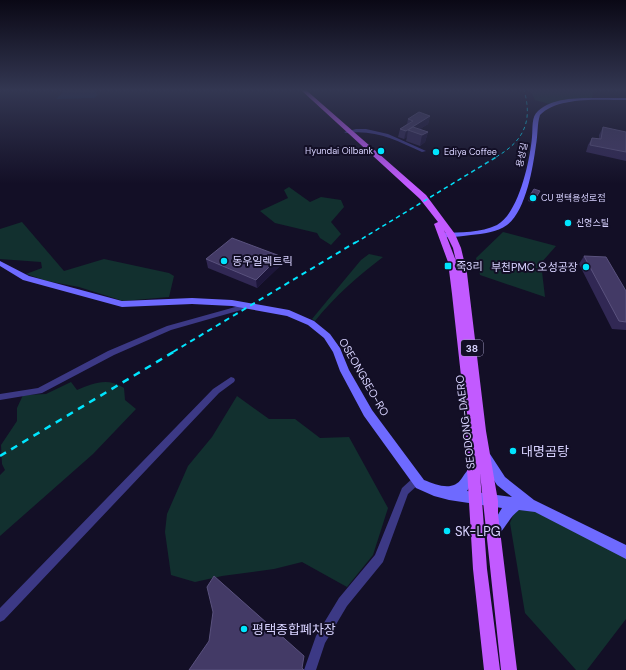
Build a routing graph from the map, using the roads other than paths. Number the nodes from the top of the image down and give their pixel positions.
1 (334, 121) edge
2 (336, 121) edge
3 (536, 121) edge
4 (348, 132) junction
5 (424, 151) dead end
6 (447, 235) junction
7 (0, 263) edge
8 (246, 306) junction
9 (231, 380) dead end
10 (0, 397) edge
11 (484, 454) junction
12 (474, 471) junction
13 (417, 480) junction
14 (449, 494) junction
15 (483, 500) junction
16 (518, 503) junction
17 (534, 506) junction
18 (493, 535) junction
19 (626, 552) edge
20 (0, 616) edge
21 (310, 670) edge
22 (492, 670) edge
23 (510, 670) edge

1 - 4 main road, SEODONG-DAERO / 38
2 - 4 main road, SEODONG-DAERO / 38
3 - 6 street, 용성길
4 - 5 street
4 - 6 main road, SEODONG-DAERO / 38
6 - 11 main road, SEODONG-DAERO / 38
6 - 12 main road, SEODONG-DAERO / 38
7 - 8 street, OSEONGSEO-RO
8 - 10 street
8 - 13 street, OSEONGSEO-RO
9 - 20 street
11 - 15 main road, SEODONG-DAERO / 38
11 - 17 street
12 - 14 street
12 - 15 main road, SEODONG-DAERO / 38
13 - 14 street, OSEONGSEO-RO
13 - 21 street
14 - 15 street, OSEONGSEO-RO
15 - 16 street, OSEONGSEO-RO
15 - 18 main road, SEODONG-DAERO / 38
15 - 22 main road, SEODONG-DAERO / 38
16 - 17 street, OSEONGSEO-RO
16 - 18 street
17 - 19 street
18 - 23 main road, SEODONG-DAERO / 38

